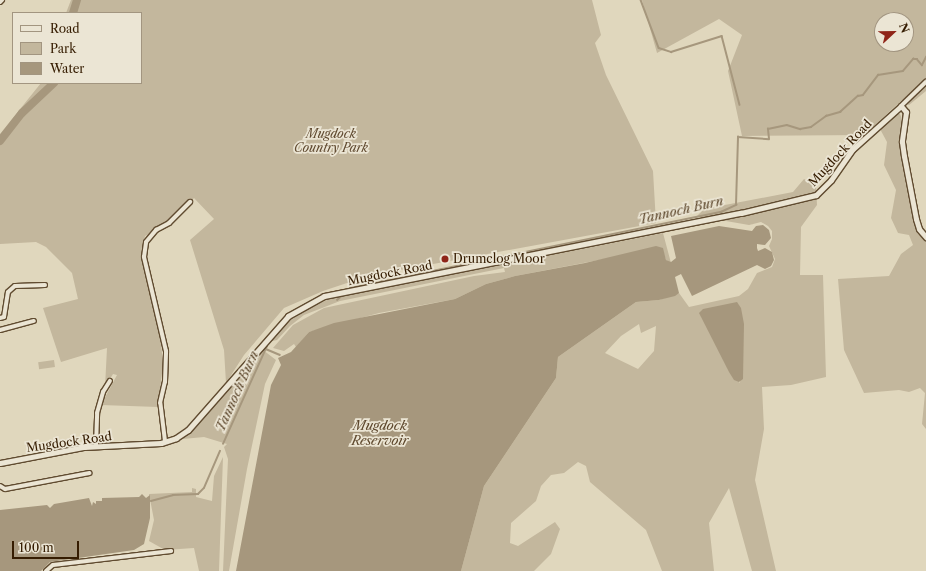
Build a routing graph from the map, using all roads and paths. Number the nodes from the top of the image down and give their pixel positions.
1 (926, 82) edge
2 (901, 106) junction
3 (190, 202) dead end
4 (926, 236) edge
5 (45, 285) dead end
6 (0, 318) edge
7 (34, 321) dead end
8 (0, 330) edge
9 (110, 381) dead end
10 (165, 441) junction
11 (96, 446) junction
12 (0, 463) edge
13 (90, 473) dead end
14 (0, 486) edge
15 (171, 551) dead end
16 (46, 571) edge

1 - 2 street
2 - 4 street
2 - 10 street, Mugdock Road
3 - 10 street
5 - 6 street
7 - 8 street
9 - 11 street
10 - 11 street, Mugdock Road
11 - 12 street, Mugdock Road
13 - 14 street
15 - 16 street

